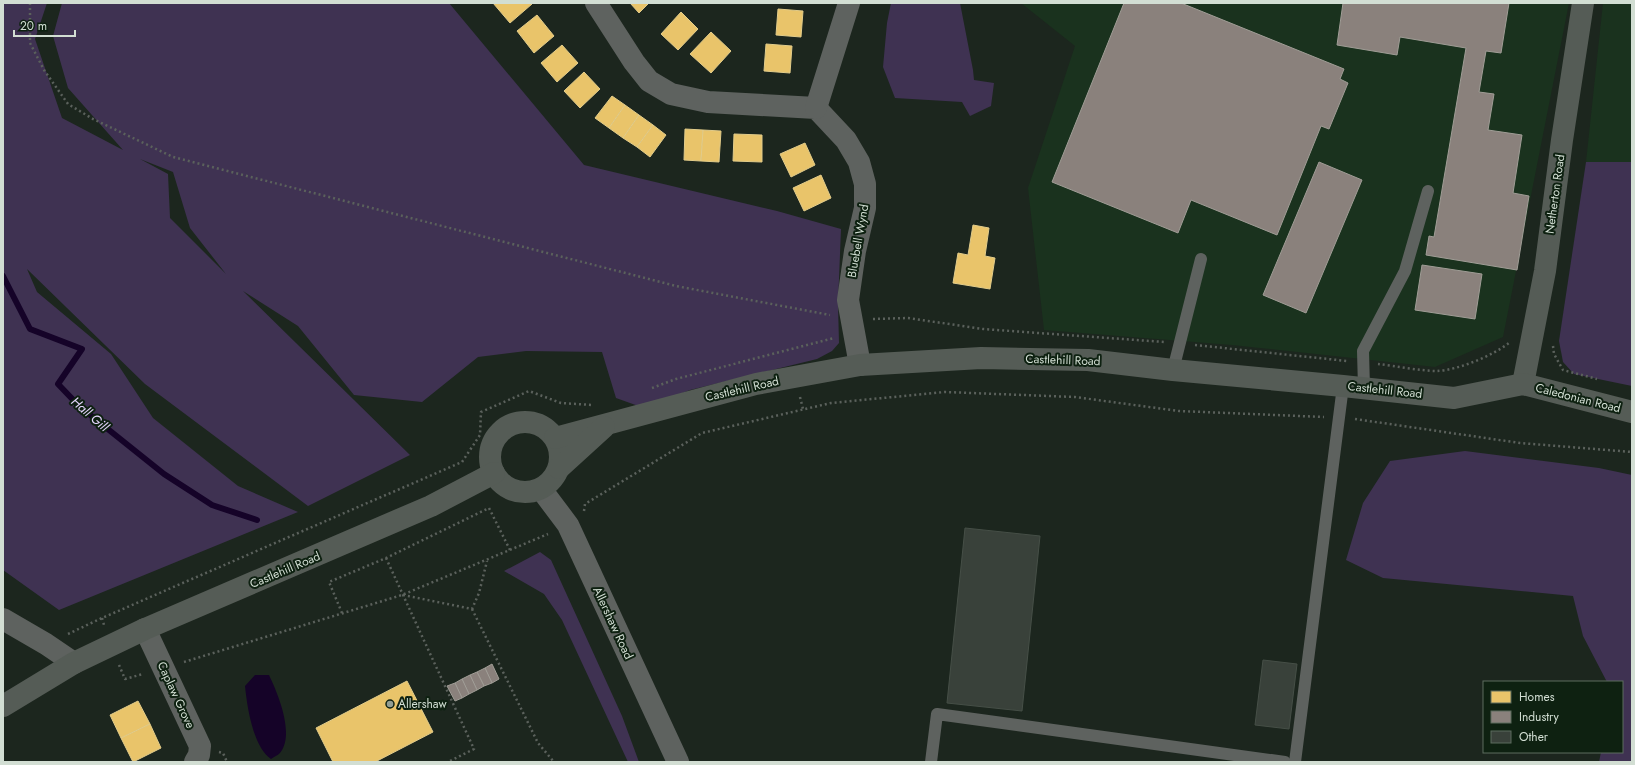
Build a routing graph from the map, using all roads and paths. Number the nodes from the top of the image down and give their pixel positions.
1 (30, 3) edge
2 (596, 3) edge
3 (849, 3) edge
4 (1583, 3) edge
5 (816, 108) junction
6 (1428, 191) dead end
7 (1201, 259) dead end
8 (853, 326) junction
9 (1514, 340) dead end
10 (1180, 343) junction
11 (1553, 344) dead end
12 (1364, 362) junction
13 (860, 366) junction
14 (1174, 370) junction
15 (1601, 380) dead end
16 (1524, 384) junction
17 (1343, 386) junction
18 (1364, 388) junction
19 (647, 390) dead end
20 (598, 405) dead end
21 (1632, 412) edge
22 (1340, 418) junction
23 (606, 424) junction
24 (555, 438) junction
25 (1632, 452) edge
26 (559, 468) junction
27 (494, 473) junction
28 (541, 489) junction
29 (568, 525) junction
30 (510, 550) junction
31 (386, 558) junction
32 (487, 560) junction
33 (402, 595) junction
34 (472, 609) junction
35 (342, 613) junction
36 (3, 620) edge
37 (145, 629) junction
38 (46, 644) junction
39 (111, 646) junction
40 (74, 664) junction
41 (164, 668) junction
42 (3, 706) edge
43 (195, 762) edge
44 (448, 762) edge
45 (554, 762) edge
46 (678, 762) edge
47 (931, 762) edge
48 (1285, 762) edge
49 (1295, 762) edge

1 - 8 path
2 - 5 street
3 - 5 street
4 - 16 main road, Netherton Road
5 - 8 street, Bluebell Wynd
6 - 12 lane
7 - 10 lane
8 - 10 path
8 - 13 street, Bluebell Wynd
8 - 19 path
9 - 12 path
10 - 12 path
10 - 14 lane
11 - 15 path
12 - 18 lane
13 - 14 main road, Castlehill Road
13 - 23 main road, Castlehill Road
14 - 17 main road, Castlehill Road
16 - 18 main road, Castlehill Road
16 - 21 main road, Caledonian Road
17 - 18 main road, Castlehill Road
17 - 22 lane
20 - 38 path
22 - 25 path
22 - 29 path
22 - 49 lane
23 - 24 main road, Castlehill Road
23 - 26 main road, Castlehill Road
24 - 26 main road
24 - 27 main road
26 - 28 main road, Castlehill Road
27 - 28 main road
27 - 37 main road, Castlehill Road
28 - 29 street, Allershaw Road
29 - 30 path
29 - 46 street, Allershaw Road
30 - 31 path
30 - 32 path
31 - 33 path
31 - 35 path
32 - 33 path
32 - 34 path
33 - 34 path
33 - 35 path
33 - 44 path
34 - 45 path
35 - 41 path
36 - 38 street
37 - 39 main road, Castlehill Road
37 - 41 street, Caplaw Grove
38 - 40 street
39 - 40 main road, Castlehill Road
39 - 41 path
40 - 42 main road, Castlehill Road
41 - 43 street, Caplaw Grove
47 - 48 lane

